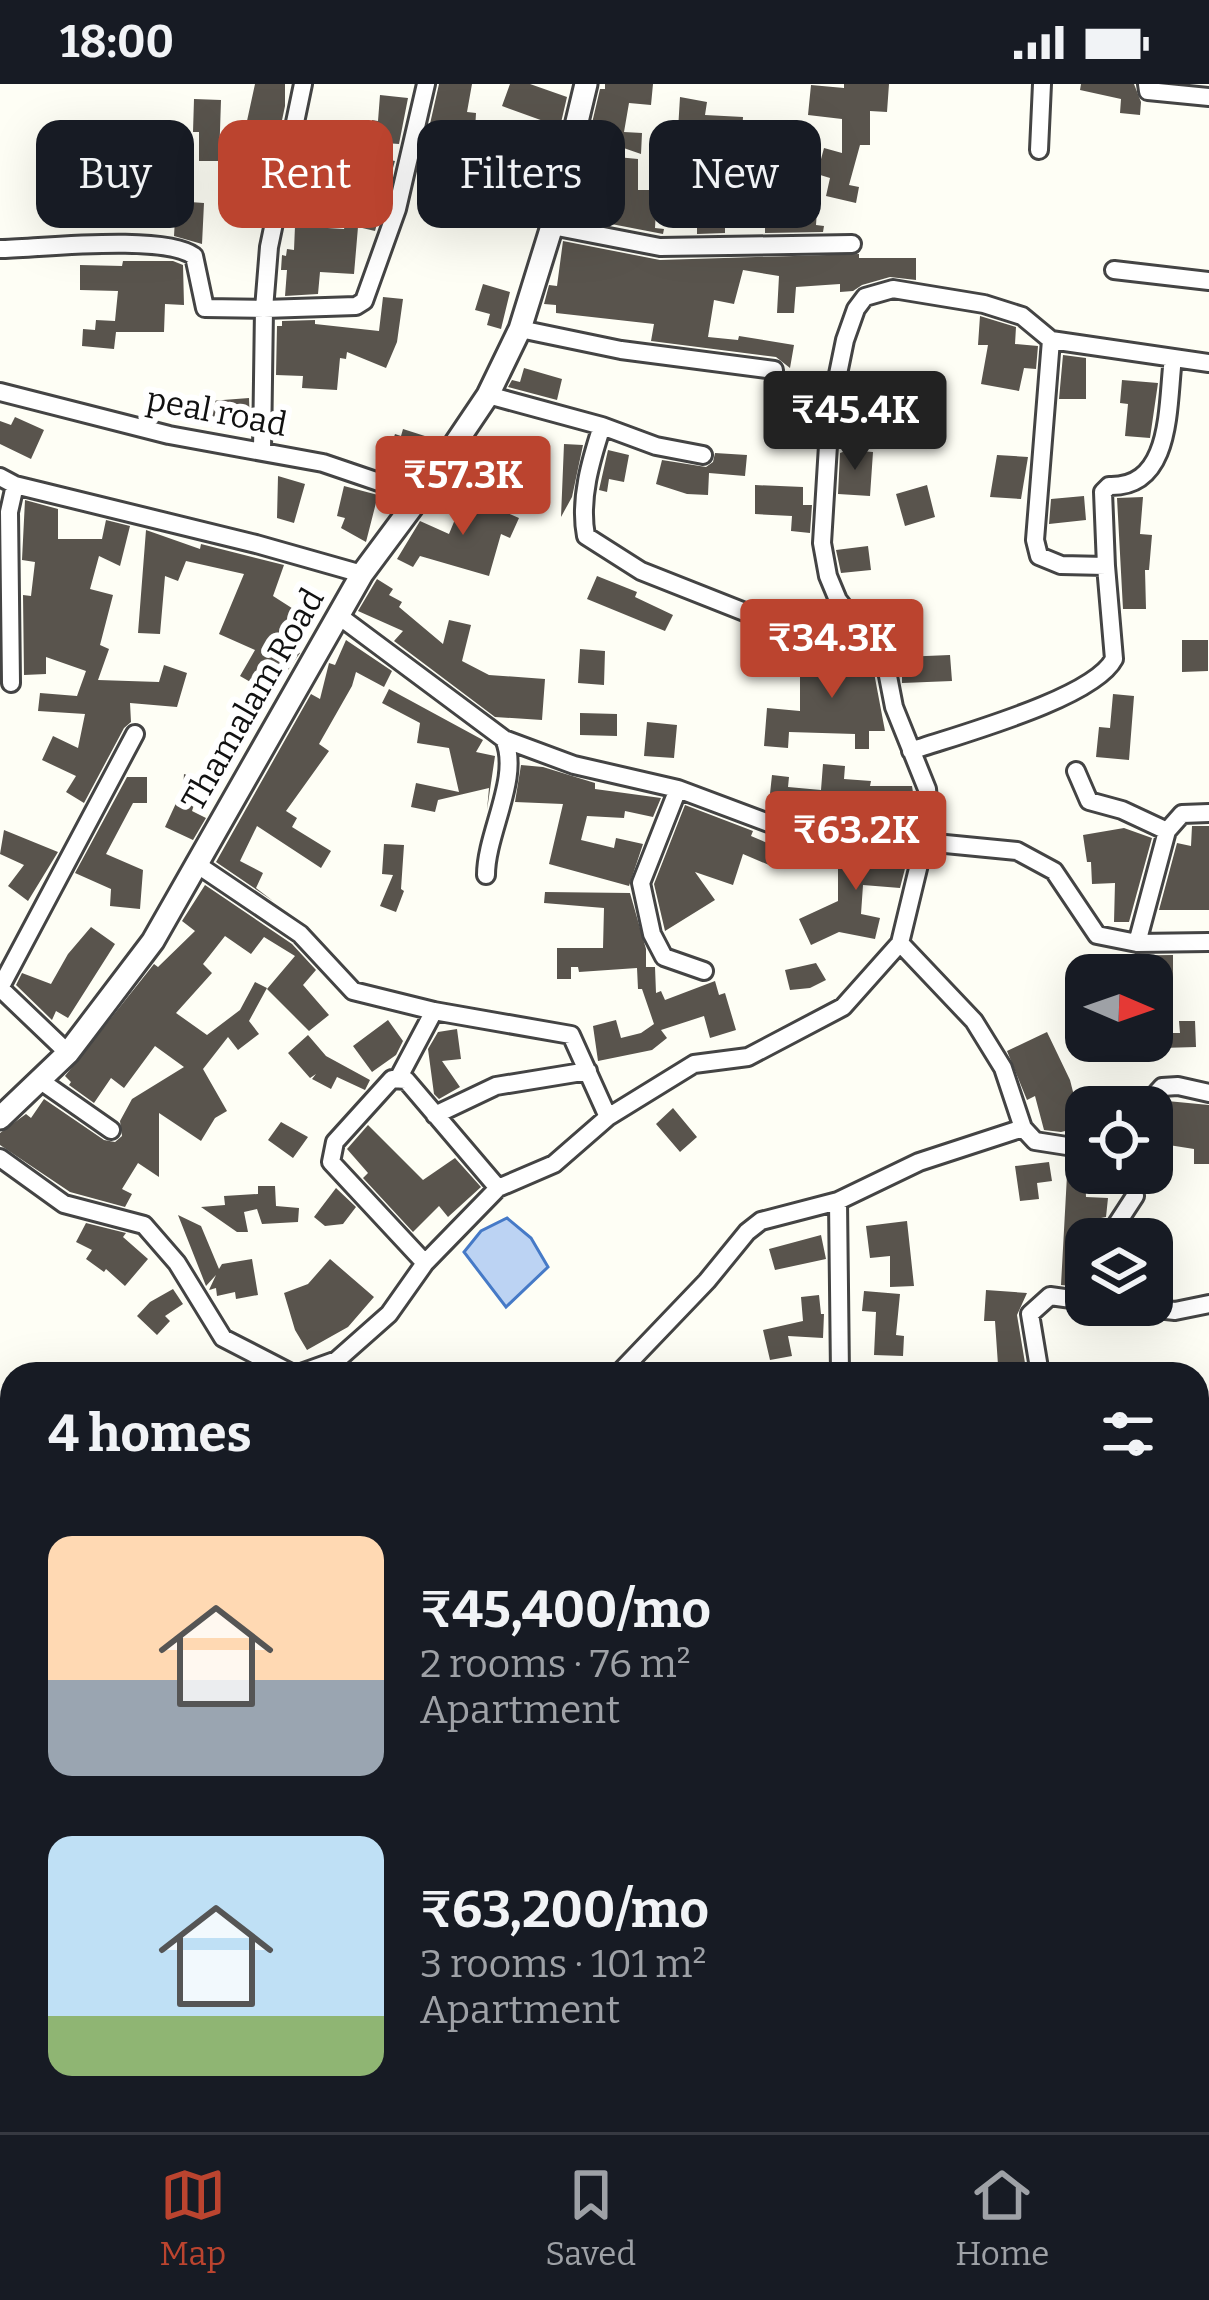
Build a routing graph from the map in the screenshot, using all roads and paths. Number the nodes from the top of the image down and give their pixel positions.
1 (303, 84) edge
2 (426, 84) edge
3 (586, 84) edge
4 (1042, 84) edge
5 (1147, 84) edge
6 (1209, 97) edge
7 (577, 120) edge
8 (1039, 150) dead end
9 (551, 228) edge
10 (562, 228) edge
11 (852, 244) dead end
12 (0, 249) edge
13 (1114, 270) dead end
14 (1209, 281) edge
15 (264, 309) junction
16 (520, 329) junction
17 (1051, 340) junction
18 (1173, 358) junction
19 (1209, 363) edge
20 (774, 370) dead end
21 (0, 392) edge
22 (488, 395) junction
23 (830, 412) junction
24 (602, 426) junction
25 (900, 434) dead end
26 (262, 450) junction
27 (703, 455) dead end
28 (7, 481) edge
29 (421, 496) junction
30 (1106, 566) junction
31 (362, 574) junction
32 (339, 616) junction
33 (861, 623) junction
34 (11, 683) dead end
35 (136, 734) dead end
36 (504, 739) junction
37 (910, 752) junction
38 (1076, 771) dead end
39 (678, 788) junction
40 (1209, 813) edge
41 (1167, 831) junction
42 (927, 840) junction
43 (194, 863) junction
44 (486, 875) dead end
45 (900, 943) junction
46 (1209, 943) edge
47 (1137, 944) junction
48 (704, 971) dead end
49 (0, 988) edge
50 (434, 1011) junction
51 (68, 1053) junction
52 (588, 1071) junction
53 (399, 1077) junction
54 (38, 1079) junction
55 (1173, 1086) edge
56 (1209, 1093) edge
57 (435, 1115) junction
58 (608, 1117) junction
59 (0, 1118) edge
60 (1023, 1128) junction
61 (111, 1130) dead end
62 (1065, 1146) edge
63 (0, 1158) edge
64 (498, 1188) junction
65 (1135, 1196) dead end
66 (838, 1201) junction
67 (1121, 1218) edge
68 (425, 1263) junction
69 (1065, 1295) edge
70 (1209, 1304) edge
71 (1173, 1311) edge
72 (272, 1362) edge
73 (331, 1362) edge
74 (629, 1362) edge
75 (840, 1362) edge
76 (1038, 1362) edge

1 - 15 street
2 - 15 street
3 - 7 street, Thamalam Road
4 - 8 street
5 - 6 street
9 - 16 street, Thamalam Road
10 - 11 street
12 - 15 street
13 - 14 street
15 - 26 street
16 - 20 street
16 - 22 street, Thamalam Road
17 - 18 street
17 - 23 street
17 - 30 street
18 - 19 street
18 - 30 street
21 - 26 street, peal road
22 - 24 street
22 - 29 street, Thamalam Road
23 - 25 street
23 - 33 street
24 - 27 street
24 - 33 street
26 - 29 street, peal road
28 - 31 street
28 - 34 street
29 - 31 street, Thamalam Road
30 - 37 street
31 - 32 street, Thamalam Road
32 - 36 street
32 - 43 street, Thamalam Road
33 - 37 street
35 - 49 street
36 - 39 street
36 - 44 street
37 - 42 street
38 - 41 street
39 - 42 street
39 - 48 street
40 - 41 street
41 - 47 street
42 - 45 street
42 - 47 street
43 - 50 street
43 - 51 street, Thamalam Road
45 - 58 street
45 - 60 street
46 - 47 street
49 - 51 street
50 - 52 street
50 - 53 street
51 - 54 street, Thamalam Road
52 - 57 street
52 - 58 street
53 - 57 street
53 - 68 street
54 - 59 street, Thamalam Road
54 - 61 street
55 - 56 street
57 - 64 street
58 - 64 street
60 - 62 street
60 - 66 street
63 - 72 street
64 - 68 street
65 - 67 street
66 - 74 street
66 - 75 street
68 - 73 street
69 - 76 street
70 - 71 street

